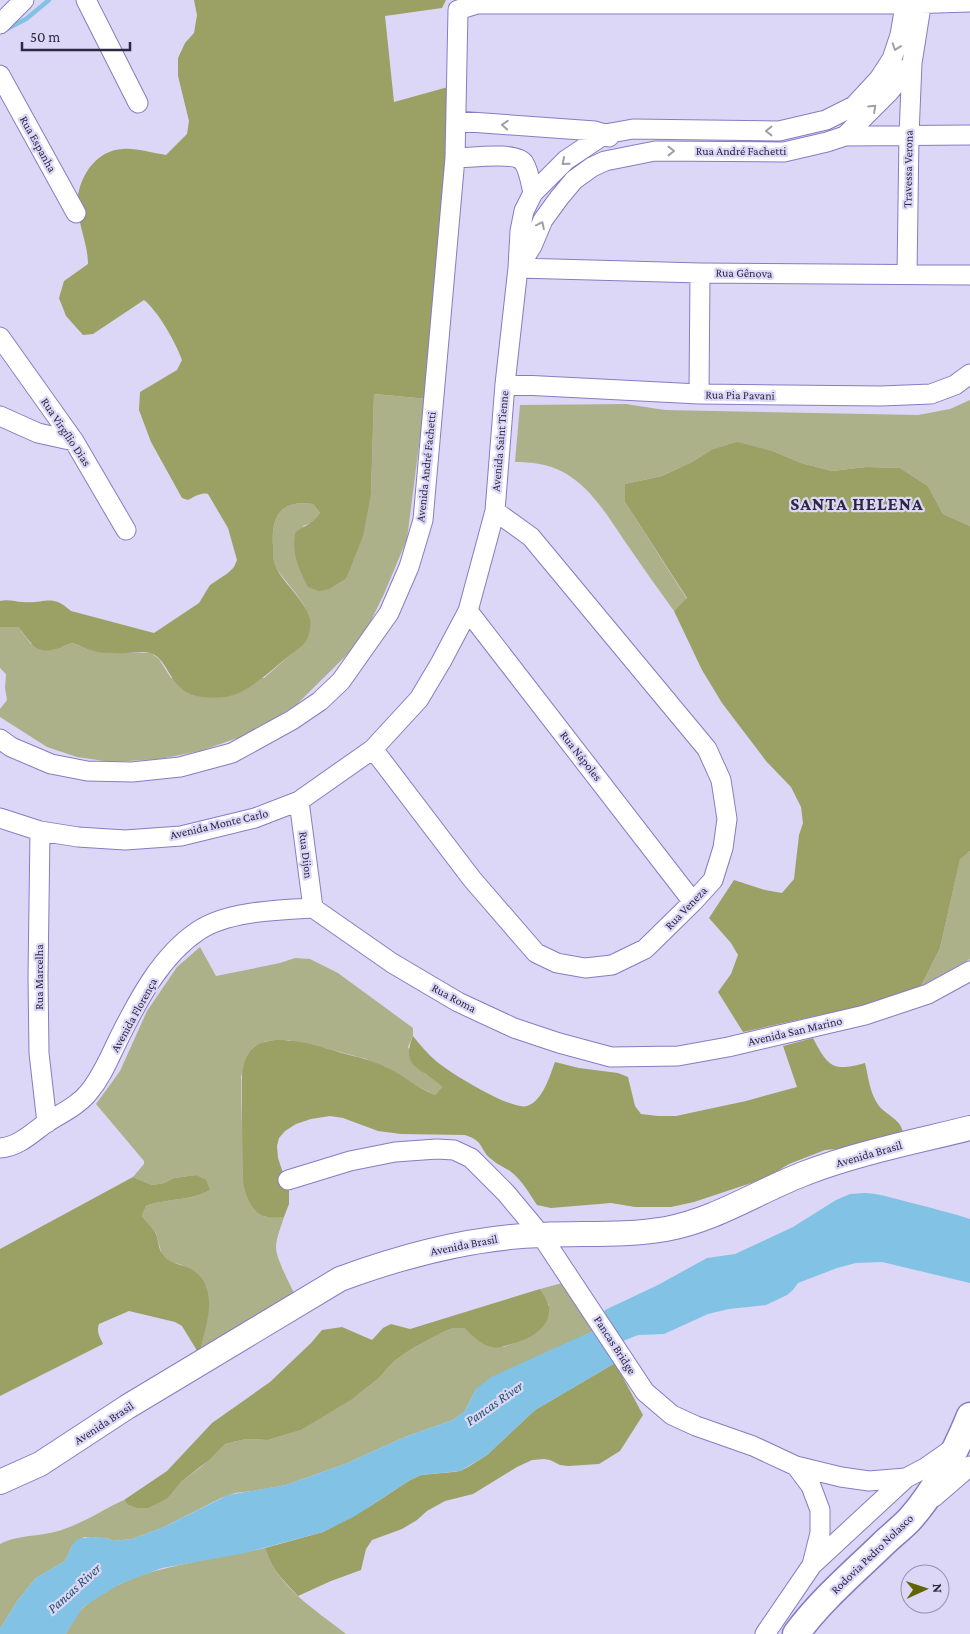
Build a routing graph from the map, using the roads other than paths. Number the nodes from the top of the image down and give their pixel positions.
1 (24, 0) edge
2 (86, 0) edge
3 (914, 2) edge
4 (970, 2) edge
5 (0, 24) edge
6 (912, 63) junction
7 (0, 75) edge
8 (138, 103) dead end
9 (456, 121) junction
10 (605, 134) junction
11 (909, 135) junction
12 (970, 135) edge
13 (845, 136) junction
14 (623, 156) junction
15 (455, 158) junction
16 (533, 193) junction
17 (76, 212) dead end
18 (518, 268) junction
19 (700, 273) junction
20 (907, 275) junction
21 (970, 275) edge
22 (0, 337) edge
23 (970, 374) edge
24 (505, 384) junction
25 (699, 394) junction
26 (0, 416) edge
27 (74, 441) junction
28 (495, 512) junction
29 (126, 530) dead end
30 (468, 611) junction
31 (0, 739) edge
32 (372, 749) junction
33 (299, 801) junction
34 (0, 818) edge
35 (40, 831) junction
36 (693, 902) junction
37 (312, 908) junction
38 (970, 970) edge
39 (611, 1057) joint
40 (47, 1123) junction
41 (970, 1128) edge
42 (0, 1148) edge
43 (288, 1180) dead end
44 (541, 1234) junction
45 (970, 1416) edge
46 (964, 1455) edge
47 (796, 1466) junction
48 (906, 1478) junction
49 (0, 1482) edge
50 (812, 1565) junction
51 (765, 1634) edge
52 (796, 1634) edge

1 - 5 street
2 - 8 street
3 - 4 street
3 - 6 street, Rua André Fachetti
3 - 9 street, Avenida André Fachetti
3 -> 10 street, Rua André Fachetti
6 - 11 street, Travessa Verona
13 -> 6 street, Rua André Fachetti
7 - 17 street, Rua Espanha
10 -> 9 street
9 - 15 street, Avenida André Fachetti
10 - 14 street
10 -> 16 street, Avenida Saint Tienne
11 - 12 street
11 - 13 street
11 - 20 street, Travessa Verona
14 -> 13 street, Rua André Fachetti
18 -> 14 street, Avenida Saint Tienne
15 - 16 street
15 - 31 street, Avenida André Fachetti
16 - 18 street, Avenida Saint Tienne
18 - 19 street, Rua Gênova
18 - 24 street, Avenida Saint Tienne
19 - 20 street, Rua Gênova
19 - 25 street
20 - 21 street, Rua Gênova
22 - 27 street, Rua Virgílio Dias
23 - 25 street, Rua Pia Pavani
24 - 25 street, Rua Pia Pavani
24 - 28 street, Avenida Saint Tienne
26 - 27 street
27 - 29 street, Rua Virgílio Dias
28 - 30 street, Avenida Saint Tienne
28 - 36 street, Rua Veneza
30 - 32 street, Avenida Monte Carlo
30 - 36 street, Rua Nápoles
32 - 33 street, Avenida Monte Carlo
32 - 36 street, Rua Veneza
33 - 35 street, Avenida Monte Carlo
33 - 37 street, Rua Dijon
34 - 35 street, Avenida Monte Carlo
35 - 40 street, Rua Marcelha
37 - 39 street, Rua Roma
37 - 40 street, Avenida Florença
38 - 39 street, Avenida San Marino
40 - 42 street, Avenida Florença
41 - 44 main road, Avenida Brasil
43 - 44 street, Pancas Bridge
44 - 47 street, Pancas Bridge
44 - 49 main road, Avenida Brasil
45 - 46 highway, Rodovia Pedro Nolasco
46 - 48 street
46 - 52 highway, Rodovia Pedro Nolasco
47 - 48 street, Pancas Bridge
47 - 50 street
48 - 50 street
50 - 51 street

